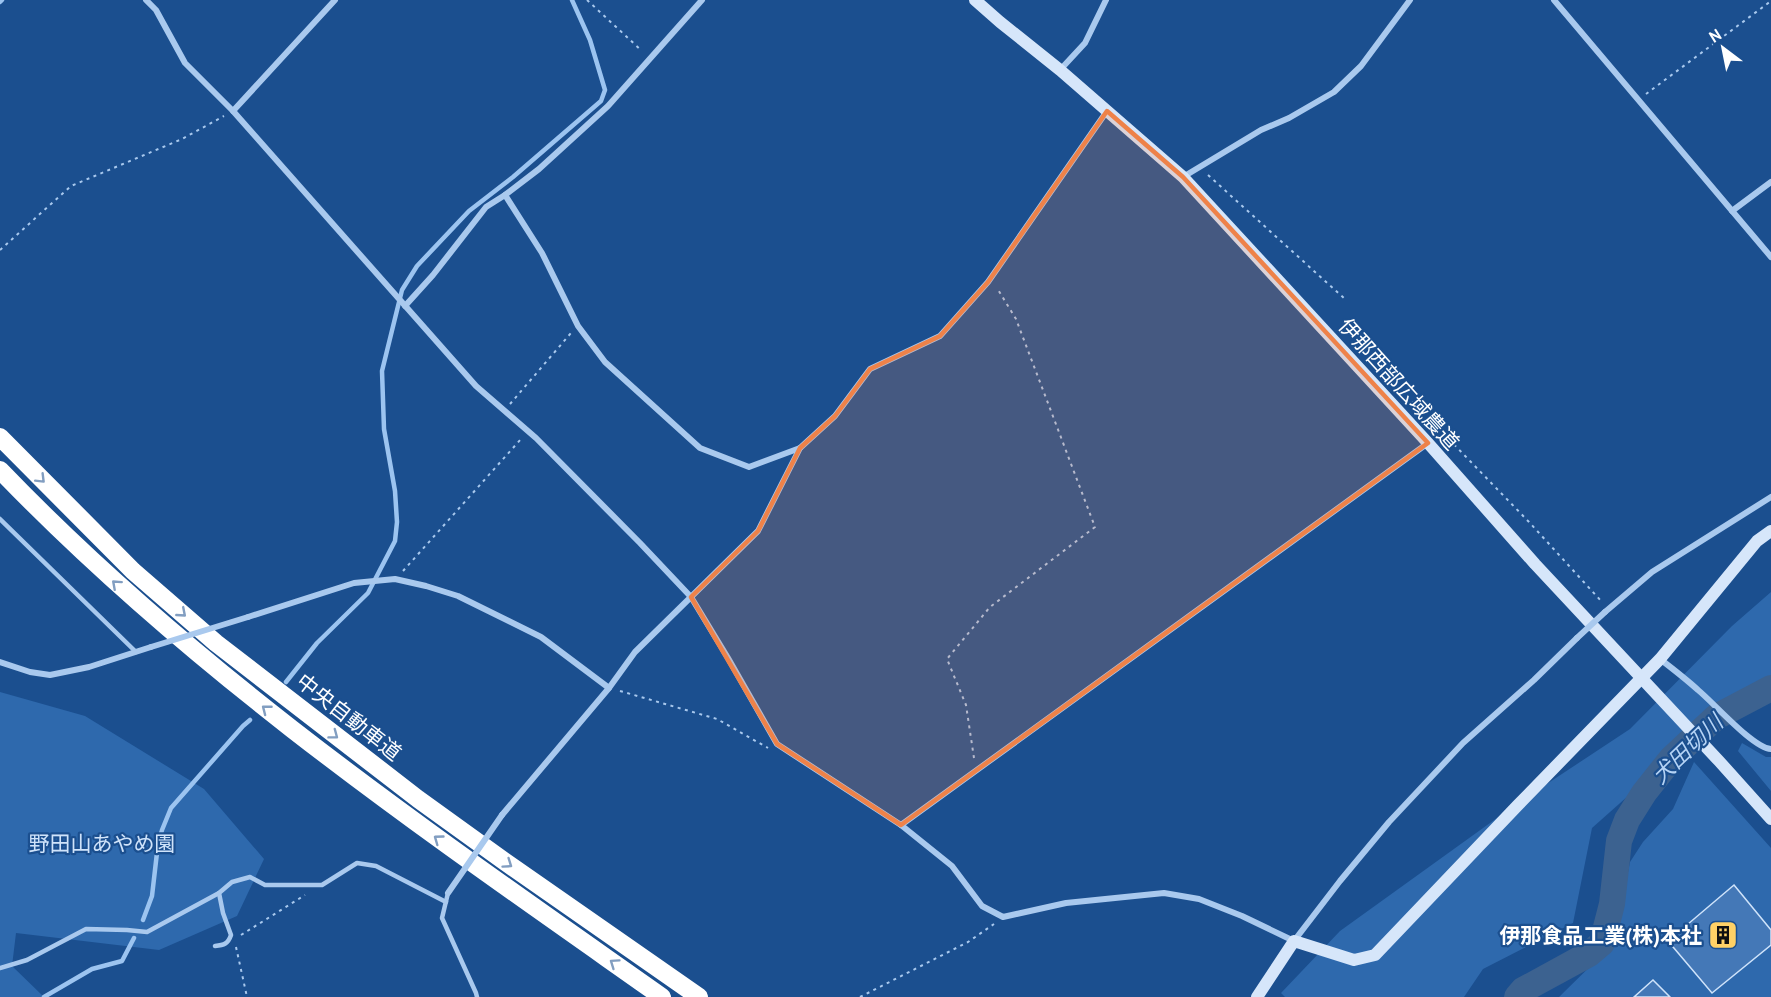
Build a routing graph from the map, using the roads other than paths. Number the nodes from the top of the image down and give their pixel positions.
1 (146, 0) edge
2 (335, 0) edge
3 (702, 0) edge
4 (975, 0) edge
5 (1106, 0) edge
6 (1410, 0) edge
7 (1554, 0) edge
8 (1060, 70) junction
9 (233, 111) junction
10 (1107, 111) junction
11 (1183, 177) junction
12 (1771, 182) edge
13 (505, 195) junction
14 (1732, 211) junction
15 (1771, 257) edge
16 (405, 306) junction
17 (0, 437) edge
18 (1428, 444) junction
19 (800, 448) junction
20 (0, 470) edge
21 (1771, 497) edge
22 (0, 519) edge
23 (1771, 531) edge
24 (691, 597) junction
25 (136, 652) junction
26 (1660, 659) junction
27 (0, 662) edge
28 (1641, 679) junction
29 (609, 688) junction
30 (1771, 750) edge
31 (1771, 819) edge
32 (901, 825) junction
33 (219, 893) junction
34 (448, 893) joint
35 (446, 902) junction
36 (1294, 941) junction
37 (215, 946) dead end
38 (0, 968) edge
39 (477, 997) edge
40 (662, 997) edge
41 (699, 997) edge
42 (1257, 997) edge

1 - 9 street
2 - 9 street
3 - 13 street
4 - 8 street, 伊那西部広域農道
5 - 8 street
6 - 11 street
7 - 14 street
8 - 10 street, 伊那西部広域農道
9 - 16 street
10 - 11 street, 伊那西部広域農道
10 - 19 street
11 - 18 street, 伊那西部広域農道
12 - 14 street
13 - 16 street
13 - 19 street
14 - 15 street
16 - 24 street
17 -> 41 highway, 中央自動車道
18 - 28 street, 伊那西部広域農道
18 - 32 street
19 - 24 street
40 -> 20 highway, 中央自動車道
21 - 36 street, bridge
22 - 25 lane
23 - 26 street
24 - 29 street
24 - 32 street
25 - 27 street
25 - 29 street, bridge
26 - 28 street
26 - 30 street
28 - 31 street, 伊那西部広域農道
28 - 36 street
29 - 34 street, bridge
32 - 36 street
33 - 35 lane
33 - 37 lane
33 - 38 lane
34 - 35 lane
35 - 39 lane
36 - 42 street

